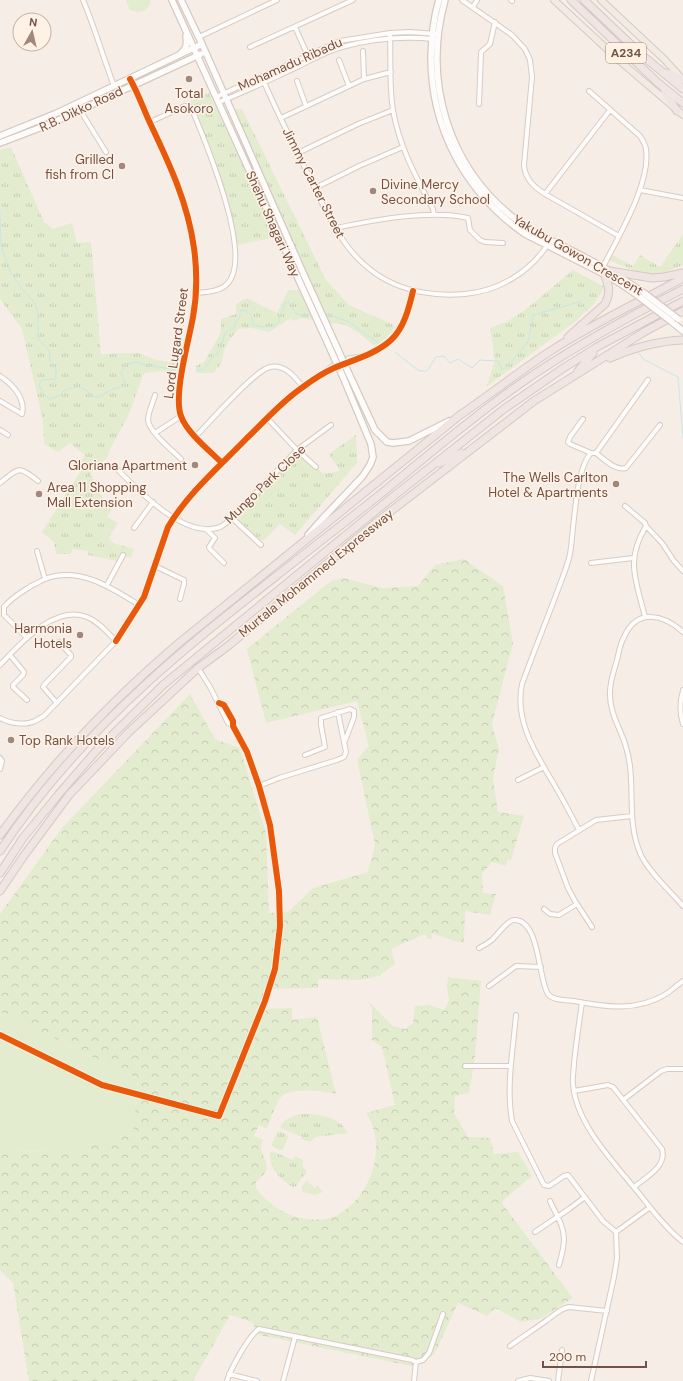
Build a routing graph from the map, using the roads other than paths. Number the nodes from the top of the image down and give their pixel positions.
1 (83, 0) edge
2 (172, 0) edge
3 (181, 0) edge
4 (277, 0) edge
5 (353, 0) edge
6 (439, 0) edge
7 (445, 0) edge
8 (462, 0) edge
9 (476, 0) edge
10 (554, 0) edge
11 (571, 0) edge
12 (584, 0) edge
13 (601, 0) edge
14 (473, 7) junction
15 (495, 22) junction
16 (295, 27) junction
17 (185, 30) junction
18 (390, 36) junction
19 (435, 36) junction
20 (199, 37) junction
21 (202, 44) junction
22 (250, 47) dead end
23 (194, 48) junction
24 (205, 52) junction
25 (363, 52) dead end
26 (198, 55) junction
27 (308, 55) junction
28 (177, 56) junction
29 (310, 60) junction
30 (339, 60) dead end
31 (185, 61) junction
32 (202, 66) junction
33 (657, 68) junction
34 (390, 72) junction
35 (262, 77) junction
36 (130, 79) junction
37 (364, 79) junction
38 (683, 80) edge
39 (297, 81) dead end
40 (657, 82) junction
41 (264, 83) junction
42 (133, 85) junction
43 (114, 86) junction
44 (349, 86) junction
45 (683, 89) edge
46 (589, 90) dead end
47 (224, 97) junction
48 (217, 100) junction
49 (683, 103) edge
50 (478, 104) dead end
51 (306, 106) junction
52 (80, 110) junction
53 (393, 110) junction
54 (610, 110) junction
55 (680, 113) edge
56 (280, 118) junction
57 (150, 122) junction
58 (0, 136) edge
59 (0, 143) edge
60 (403, 147) junction
61 (106, 152) dead end
62 (298, 153) junction
63 (315, 188) junction
64 (640, 190) junction
65 (545, 194) junction
66 (683, 198) edge
67 (434, 215) junction
68 (336, 228) junction
69 (619, 236) junction
70 (503, 243) dead end
71 (549, 243) junction
72 (606, 270) junction
73 (683, 273) edge
74 (683, 278) edge
75 (683, 289) edge
76 (413, 291) junction
77 (196, 293) junction
78 (681, 303) edge
79 (642, 310) junction
80 (683, 311) edge
81 (683, 323) edge
82 (598, 324) junction
83 (683, 331) edge
84 (683, 340) edge
85 (597, 347) junction
86 (553, 349) junction
87 (591, 365) junction
88 (0, 376) edge
89 (574, 376) junction
90 (648, 380) dead end
91 (303, 387) junction
92 (155, 395) dead end
93 (0, 401) edge
94 (181, 416) junction
95 (460, 416) junction
96 (267, 418) junction
97 (583, 419) dead end
98 (454, 421) junction
99 (331, 425) dead end
100 (660, 425) dead end
101 (0, 430) edge
102 (155, 433) junction
103 (8, 435) dead end
104 (196, 436) junction
105 (475, 446) junction
106 (298, 450) junction
107 (431, 452) junction
108 (594, 453) junction
109 (181, 459) dead end
110 (222, 463) junction
111 (316, 467) dead end
112 (116, 468) dead end
113 (428, 469) junction
114 (38, 481) dead end
115 (0, 483) edge
116 (153, 502) junction
117 (625, 506) dead end
118 (359, 510) junction
119 (174, 517) junction
120 (232, 518) junction
121 (646, 526) junction
122 (134, 528) dead end
123 (207, 530) junction
124 (318, 531) junction
125 (261, 545) dead end
126 (300, 545) junction
127 (37, 552) dead end
128 (123, 555) dead end
129 (633, 558) junction
130 (224, 563) dead end
131 (591, 563) dead end
132 (155, 566) junction
133 (683, 571) edge
134 (45, 579) junction
135 (107, 585) junction
136 (180, 599) dead end
137 (139, 605) junction
138 (645, 617) junction
139 (683, 632) edge
140 (27, 638) junction
141 (116, 641) junction
142 (59, 642) dead end
143 (10, 655) junction
144 (0, 665) edge
145 (198, 668) junction
146 (683, 690) edge
147 (119, 697) junction
148 (26, 700) dead end
149 (57, 703) junction
150 (338, 712) junction
151 (0, 718) edge
152 (107, 722) junction
153 (683, 724) edge
154 (129, 732) junction
155 (345, 743) junction
156 (96, 751) junction
157 (305, 755) dead end
158 (0, 758) edge
159 (544, 767) junction
160 (0, 770) edge
161 (518, 780) dead end
162 (259, 786) junction
163 (37, 801) junction
164 (17, 811) junction
165 (632, 816) junction
166 (579, 830) junction
167 (0, 835) edge
168 (0, 851) edge
169 (1, 872) edge
170 (0, 891) edge
171 (577, 904) junction
172 (683, 906) edge
173 (544, 909) dead end
174 (592, 927) dead end
175 (479, 948) dead end
176 (541, 967) junction
177 (683, 981) edge
178 (489, 986) dead end
179 (582, 1003) junction
180 (516, 1015) dead end
181 (0, 1035) edge
182 (465, 1066) dead end
183 (511, 1066) junction
184 (683, 1069) edge
185 (574, 1091) junction
186 (623, 1100) junction
187 (634, 1187) junction
188 (585, 1197) junction
189 (550, 1201) dead end
190 (649, 1208) junction
191 (558, 1217) junction
192 (535, 1232) dead end
193 (616, 1232) junction
194 (683, 1242) edge
195 (559, 1265) dead end
196 (607, 1311) junction
197 (443, 1314) dead end
198 (295, 1337) junction
199 (510, 1346) dead end
200 (562, 1350) dead end
201 (416, 1362) junction
202 (229, 1374) junction
203 (227, 1381) edge
204 (257, 1381) edge
205 (283, 1381) edge
206 (414, 1381) edge
207 (518, 1381) edge
208 (549, 1381) edge
209 (558, 1381) edge
210 (591, 1381) edge

1 - 43 street
2 - 17 main road, Shehu Shagari Way
3 - 20 main road, Shehu Shagari Way
4 - 20 street
5 - 16 street
6 - 19 main road, Yakubu Gowon Crescent
7 - 19 main road, Yakubu Gowon Crescent
8 - 14 street
9 - 14 street
10 - 55 main road
11 - 40 highway, A234
12 - 33 highway, A234
13 - 38 main road
14 - 15 street
15 - 50 street
15 - 65 street
16 - 22 street
16 - 27 street
17 - 23 main road, Shehu Shagari Way
17 - 28 main road
18 - 19 street, Mohamadu Ribadu
18 - 27 street, Mohamadu Ribadu
18 - 29 street, Mohamadu Ribadu
18 - 34 street
19 - 71 main road, Yakubu Gowon Crescent
20 - 21 main road, Shehu Shagari Way
21 - 23 main road, R.B. Dikko Road
21 - 24 main road, Shehu Shagari Way
23 - 26 main road, Shehu Shagari Way
23 - 28 main road, R.B. Dikko Road
24 - 26 main road, R.B. Dikko Road
24 - 47 main road, Shehu Shagari Way
25 - 37 street
26 - 31 main road, R.B. Dikko Road
26 - 32 main road, Shehu Shagari Way
27 - 29 street
27 - 35 street, Mohamadu Ribadu
28 - 36 main road, R.B. Dikko Road
29 - 41 street, Mohamadu Ribadu
30 - 44 street
31 - 32 main road
31 - 42 main road, R.B. Dikko Road
32 - 48 main road, Shehu Shagari Way
33 - 38 highway
33 - 45 highway, A234
34 - 37 street
34 - 53 street
35 - 41 street, Jimmy Carter Street
35 - 47 street, Mohamadu Ribadu
36 - 42 street, Lord Lugard Street
36 - 43 main road, R.B. Dikko Road
37 - 44 street
39 - 51 street
40 - 49 highway, A234
40 - 55 highway
41 - 47 street, Mohamadu Ribadu
41 - 56 street, Jimmy Carter Street
42 - 52 main road, R.B. Dikko Road
42 - 57 street, Lord Lugard Street
43 - 58 main road, R.B. Dikko Road
44 - 51 street
46 - 54 street
47 - 48 street, Mohamadu Ribadu
47 - 95 main road, Shehu Shagari Way, bridge
48 - 126 main road, Shehu Shagari Way, bridge
51 - 56 street
52 - 59 main road, R.B. Dikko Road
52 - 61 street
53 - 60 street
53 - 62 street
54 - 64 street
54 - 65 street
56 - 62 street, Jimmy Carter Street
57 - 77 street, Lord Lugard Street
57 - 77 street
60 - 63 street
60 - 67 street
62 - 63 street, Jimmy Carter Street
63 - 68 street, Jimmy Carter Street
64 - 66 street
64 - 69 street
65 - 69 street
67 - 68 street
67 - 70 street
68 - 76 street, Jimmy Carter Street
69 - 72 street
71 - 72 main road, Yakubu Gowon Crescent
71 - 76 street, Jimmy Carter Street
72 - 73 highway
72 - 81 main road, Yakubu Gowon Crescent, bridge
72 - 83 main road, Yakubu Gowon Crescent, bridge
72 - 86 highway
74 - 82 highway
75 - 79 highway, Murtala Mohammed Expressway
76 - 91 street
77 - 94 street, Lord Lugard Street
78 - 85 highway, Murtala Mohammed Expressway
79 - 82 highway
79 - 107 highway, Murtala Mohammed Expressway
80 - 87 highway, Murtala Mohammed Expressway
82 - 86 highway
84 - 87 highway
85 - 89 highway
85 - 113 highway, Murtala Mohammed Expressway
86 - 95 highway
87 - 89 highway, Murtala Mohammed Expressway
88 - 93 street
89 - 105 highway, Murtala Mohammed Expressway
90 - 108 street
91 - 96 street
91 - 104 street
92 - 102 street
94 - 102 street
94 - 104 street, Lord Lugard Street
95 - 98 highway
96 - 106 street
96 - 110 street
97 - 108 street
98 - 107 highway
98 - 124 highway
99 - 106 street, Mungo Park Close
100 - 108 street
101 - 103 street
102 - 109 street
104 - 110 street, Lord Lugard Street
105 - 113 highway
105 - 145 highway, Murtala Mohammed Expressway
106 - 111 street
106 - 120 street, Mungo Park Close
107 - 118 highway, Murtala Mohammed Expressway
108 - 159 street
110 - 119 street
112 - 116 street
113 - 156 highway, Murtala Mohammed Expressway
114 - 115 street
116 - 119 street
116 - 122 street
117 - 121 street
118 - 124 highway
118 - 152 highway, Murtala Mohammed Expressway
119 - 123 street
119 - 132 street
120 - 123 street, Mungo Park Close
120 - 125 street
121 - 129 street
121 - 133 street
123 - 130 street
124 - 126 highway
126 - 147 highway
127 - 134 street
128 - 135 street
129 - 131 street
129 - 138 street
132 - 136 street
132 - 137 street
134 - 135 street
134 - 140 street
135 - 137 street
137 - 141 street
138 - 139 street
138 - 165 street
140 - 141 street
140 - 143 street
141 - 149 street
142 - 149 street
143 - 144 street
143 - 148 street
145 - 154 highway, Murtala Mohammed Expressway
145 - 162 street
146 - 153 street
147 - 152 highway
147 - 164 highway
149 - 151 street
150 - 155 street
150 - 155 street
150 - 157 street
152 - 163 highway, Murtala Mohammed Expressway
154 - 156 highway
154 - 170 highway, Murtala Mohammed Expressway
155 - 162 street
156 - 169 highway, Murtala Mohammed Expressway
158 - 160 street
159 - 161 street
159 - 166 street
162 - 181 street
163 - 164 highway
163 - 168 highway, Murtala Mohammed Expressway
164 - 167 highway
165 - 166 street
165 - 172 street
166 - 171 street
171 - 173 street
171 - 174 street
175 - 176 street
176 - 178 street
176 - 179 street
177 - 179 street
179 - 185 street
180 - 183 street
182 - 183 street
183 - 188 street
184 - 186 street
185 - 186 street
185 - 187 street
186 - 187 street
187 - 190 street
188 - 191 street
188 - 193 street
189 - 191 street
190 - 193 street
190 - 194 street
191 - 192 street
191 - 195 street
193 - 196 street
196 - 199 street
196 - 210 street
197 - 201 street
198 - 201 street
198 - 202 street
198 - 205 street
200 - 209 street
201 - 206 street
202 - 203 street
202 - 204 street
207 - 208 street

